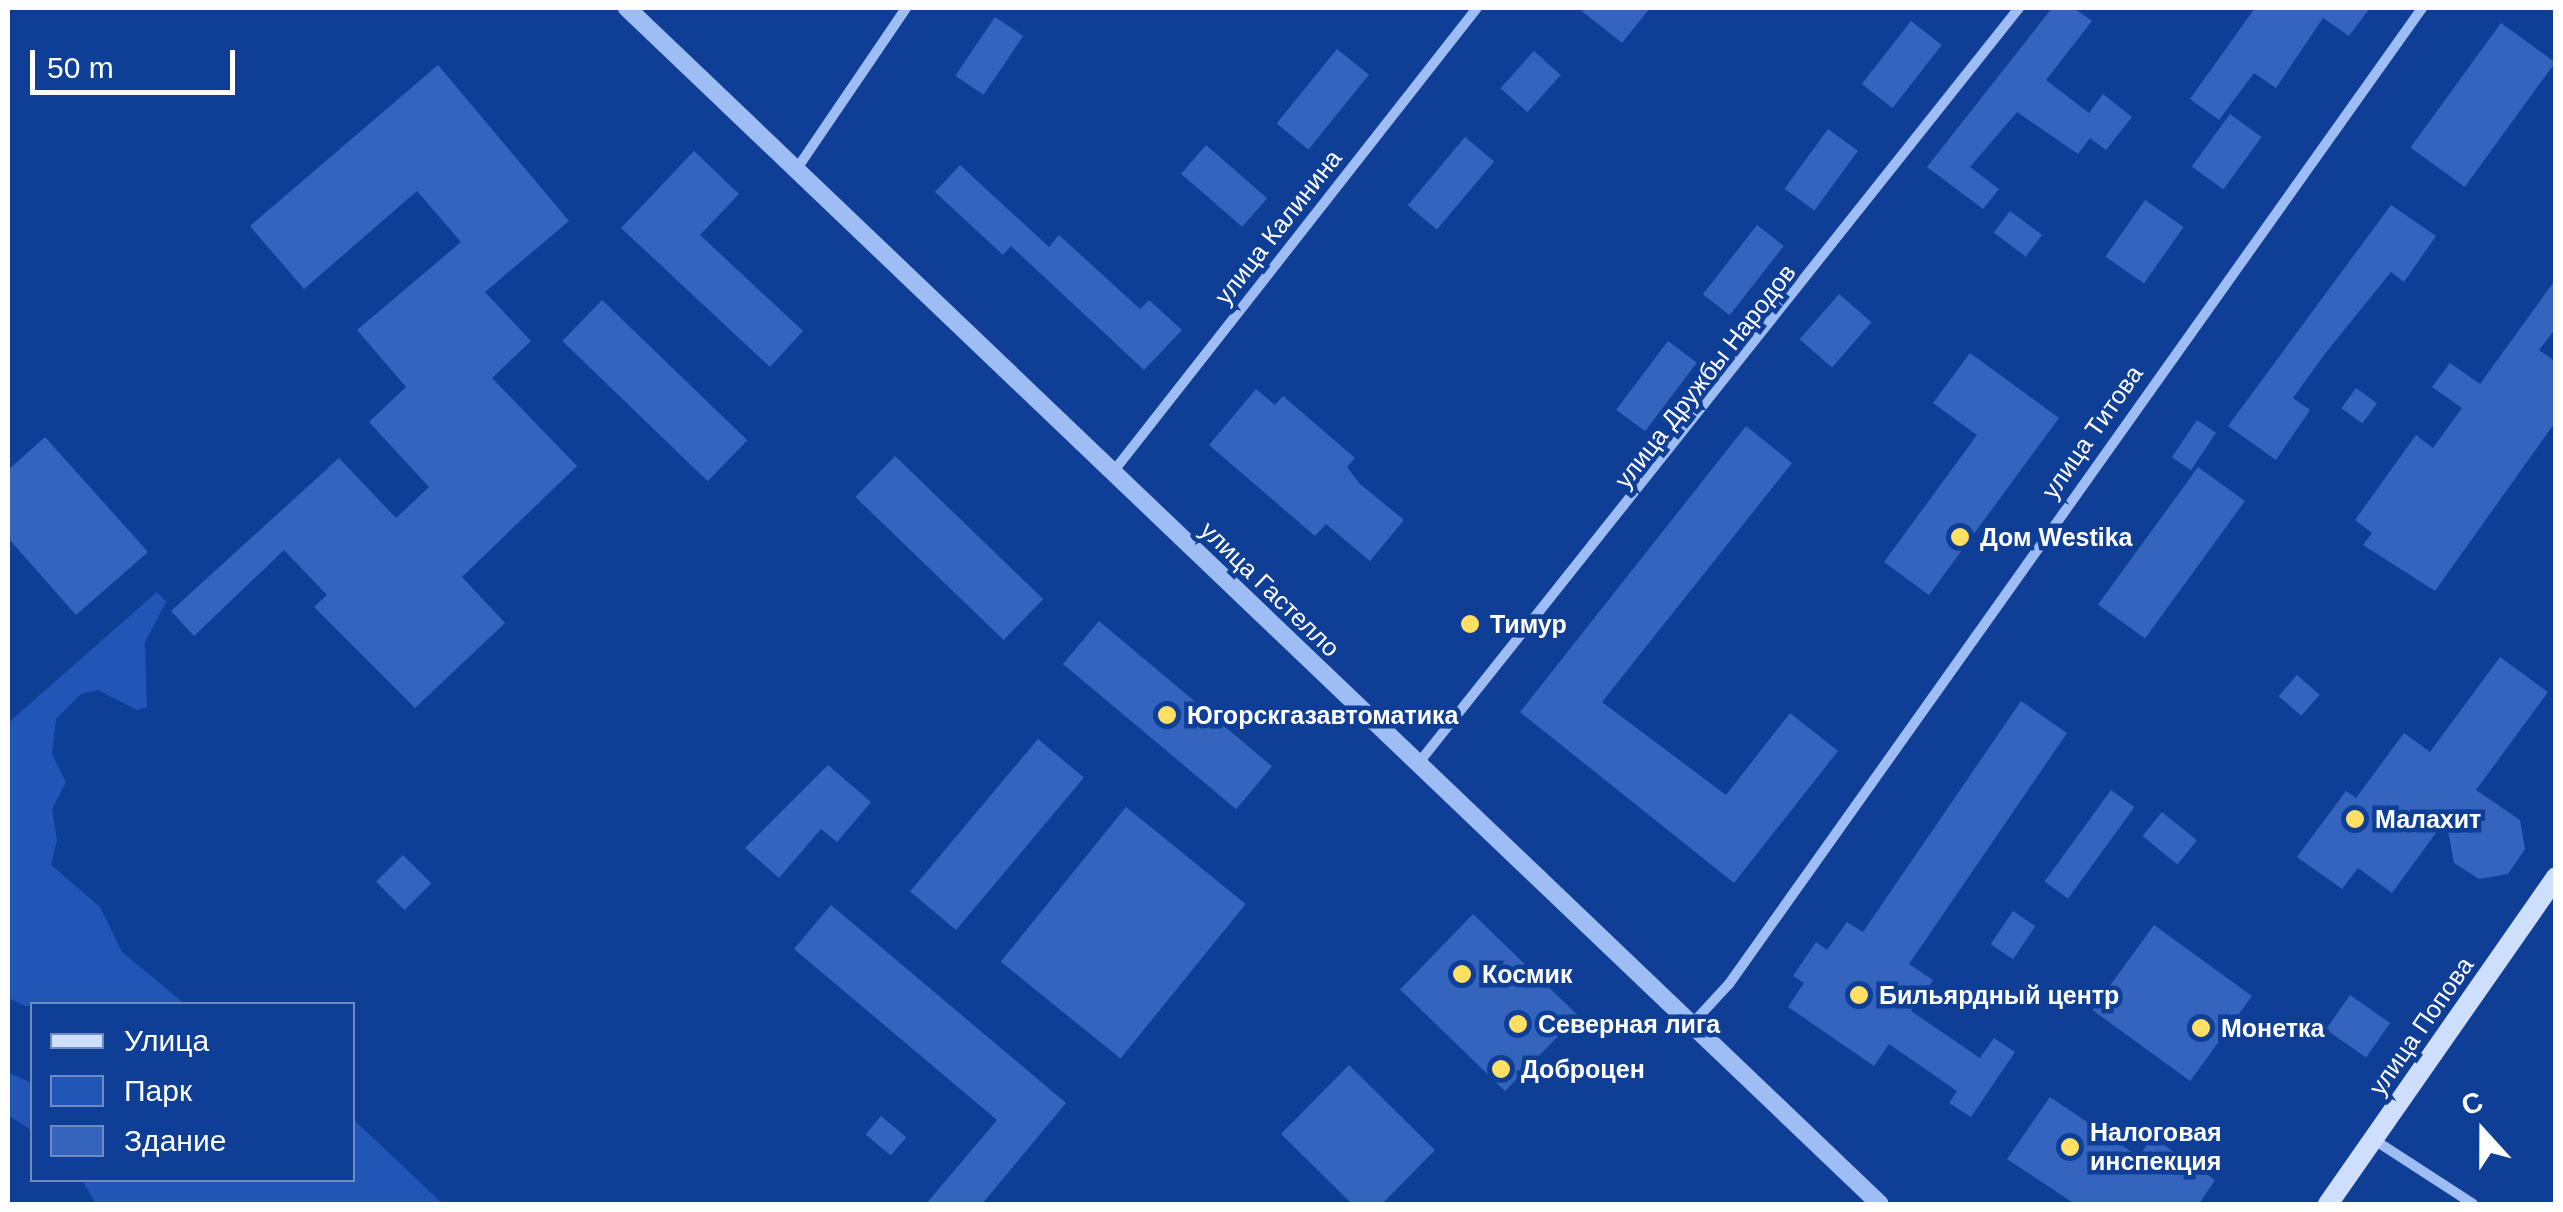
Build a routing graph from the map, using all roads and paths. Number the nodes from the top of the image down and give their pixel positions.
1 (627, 8) edge
2 (906, 8) edge
3 (1476, 8) edge
4 (2019, 8) edge
5 (2422, 8) edge
6 (796, 170) junction
7 (1112, 473) junction
8 (1418, 765) junction
9 (2556, 876) edge
10 (1690, 1026) junction
11 (2374, 1139) junction
12 (1880, 1204) edge
13 (2328, 1204) edge
14 (2473, 1204) edge

1 - 6 street, улица Гастелло
2 - 6 street
3 - 7 street, улица Калинина
4 - 8 street, улица Дружбы Народов
5 - 10 street, улица Титова
6 - 7 street, улица Гастелло
7 - 8 street, улица Гастелло
8 - 10 street, улица Гастелло
9 - 11 main road, улица Попова
10 - 12 street, улица Гастелло
11 - 13 main road, улица Попова
11 - 14 street

